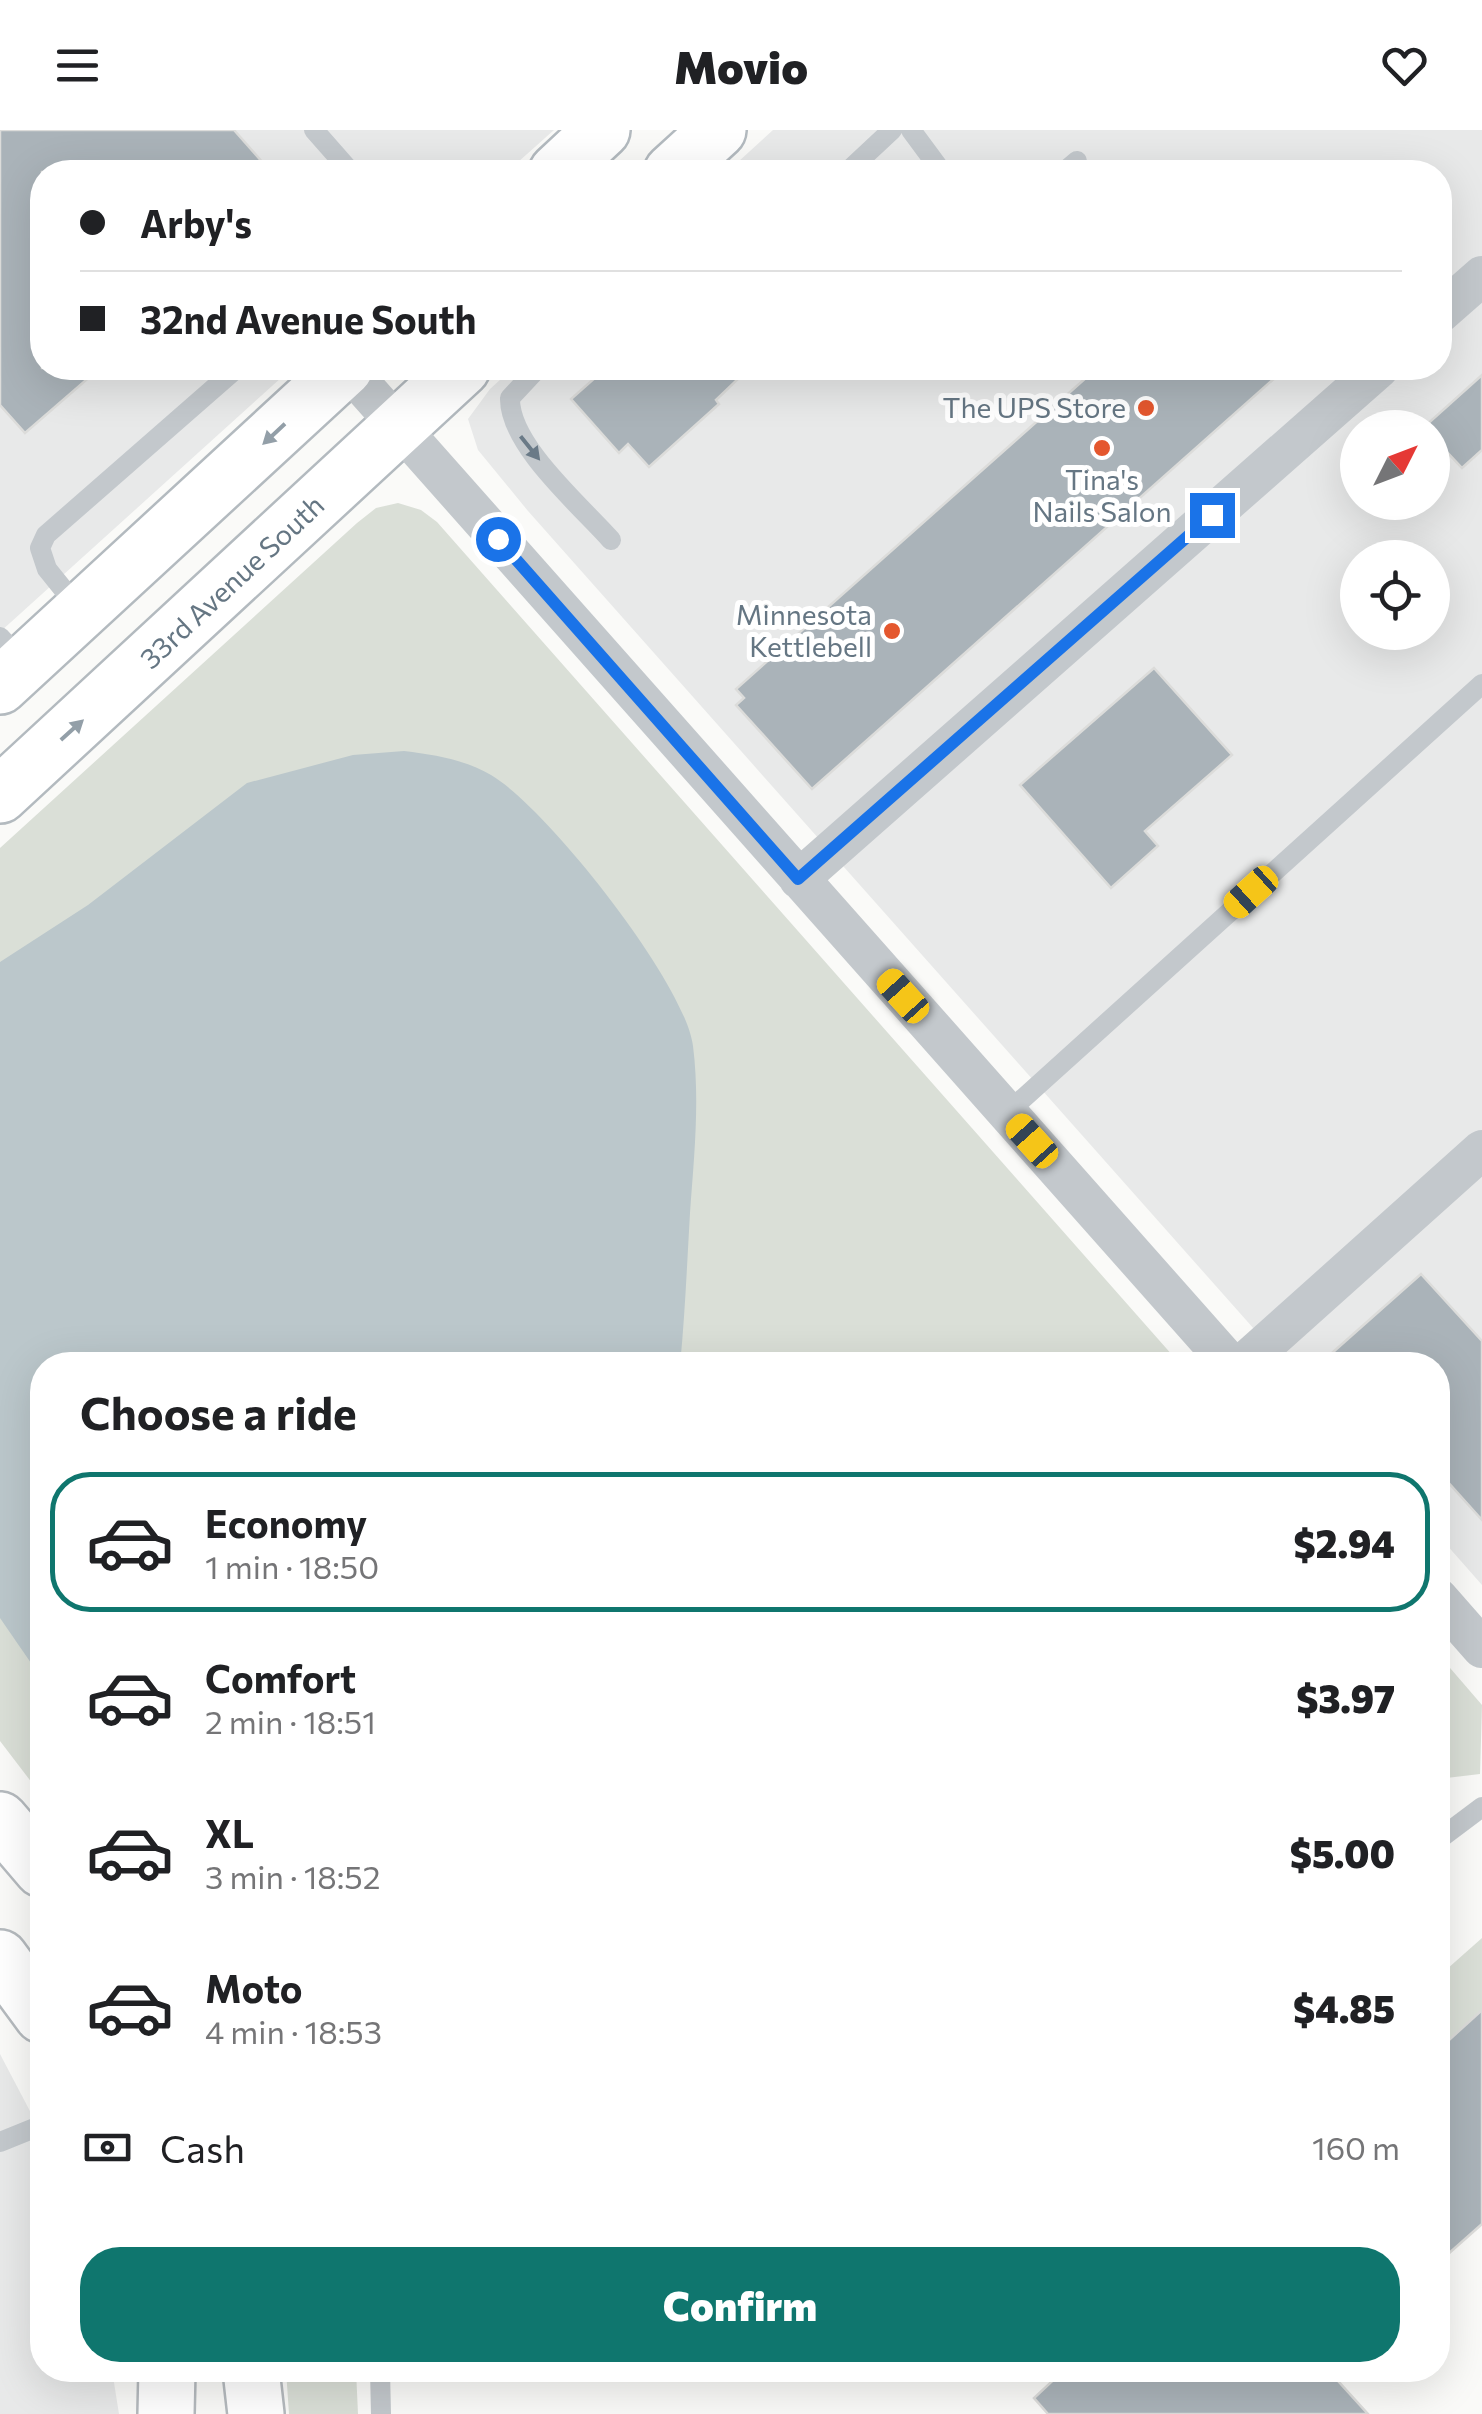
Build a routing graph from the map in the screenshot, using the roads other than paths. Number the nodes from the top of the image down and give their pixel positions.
1 (314, 130) edge
2 (602, 130) edge
3 (718, 130) edge
4 (892, 130) edge
5 (911, 130) edge
6 (340, 160) edge
7 (570, 160) edge
8 (685, 160) edge
9 (860, 160) edge
10 (933, 160) edge
11 (223, 380) edge
12 (333, 380) edge
13 (357, 380) edge
14 (449, 380) edge
15 (527, 380) edge
16 (1365, 380) edge
17 (398, 426) junction
18 (611, 540) dead end
19 (82, 612) junction
20 (8, 662) edge
21 (1482, 684) edge
22 (0, 795) edge
23 (798, 879) junction
24 (1007, 1113) junction
25 (1482, 1150) edge
26 (1219, 1352) edge
27 (1257, 1352) edge
28 (1450, 1612) edge
29 (1482, 1648) edge
30 (1482, 1807) edge
31 (0, 1820) edge
32 (1450, 1831) edge
33 (30, 1856) edge
34 (0, 1958) edge
35 (30, 1998) edge
36 (30, 2130) edge
37 (0, 2142) edge
38 (167, 2382) edge
39 (252, 2382) edge
40 (381, 2382) edge
41 (166, 2414) edge
42 (256, 2414) edge
43 (382, 2414) edge

1 - 6 lane
2 - 7 main road
3 - 8 main road
4 - 9 lane
5 - 10 lane
11 - 19 lane
12 -> 19 main road
13 - 17 street
14 - 17 main road, 33rd Avenue South
15 -> 18 lane
16 - 23 street
22 -> 17 main road, 33rd Avenue South
17 - 23 street
19 - 20 main road
21 - 24 lane
23 - 24 street
24 - 26 street
25 - 27 street
28 - 29 street
30 - 32 lane
31 - 33 main road
34 - 35 main road
36 - 37 lane
38 - 41 main road
39 - 42 main road
40 - 43 lane

